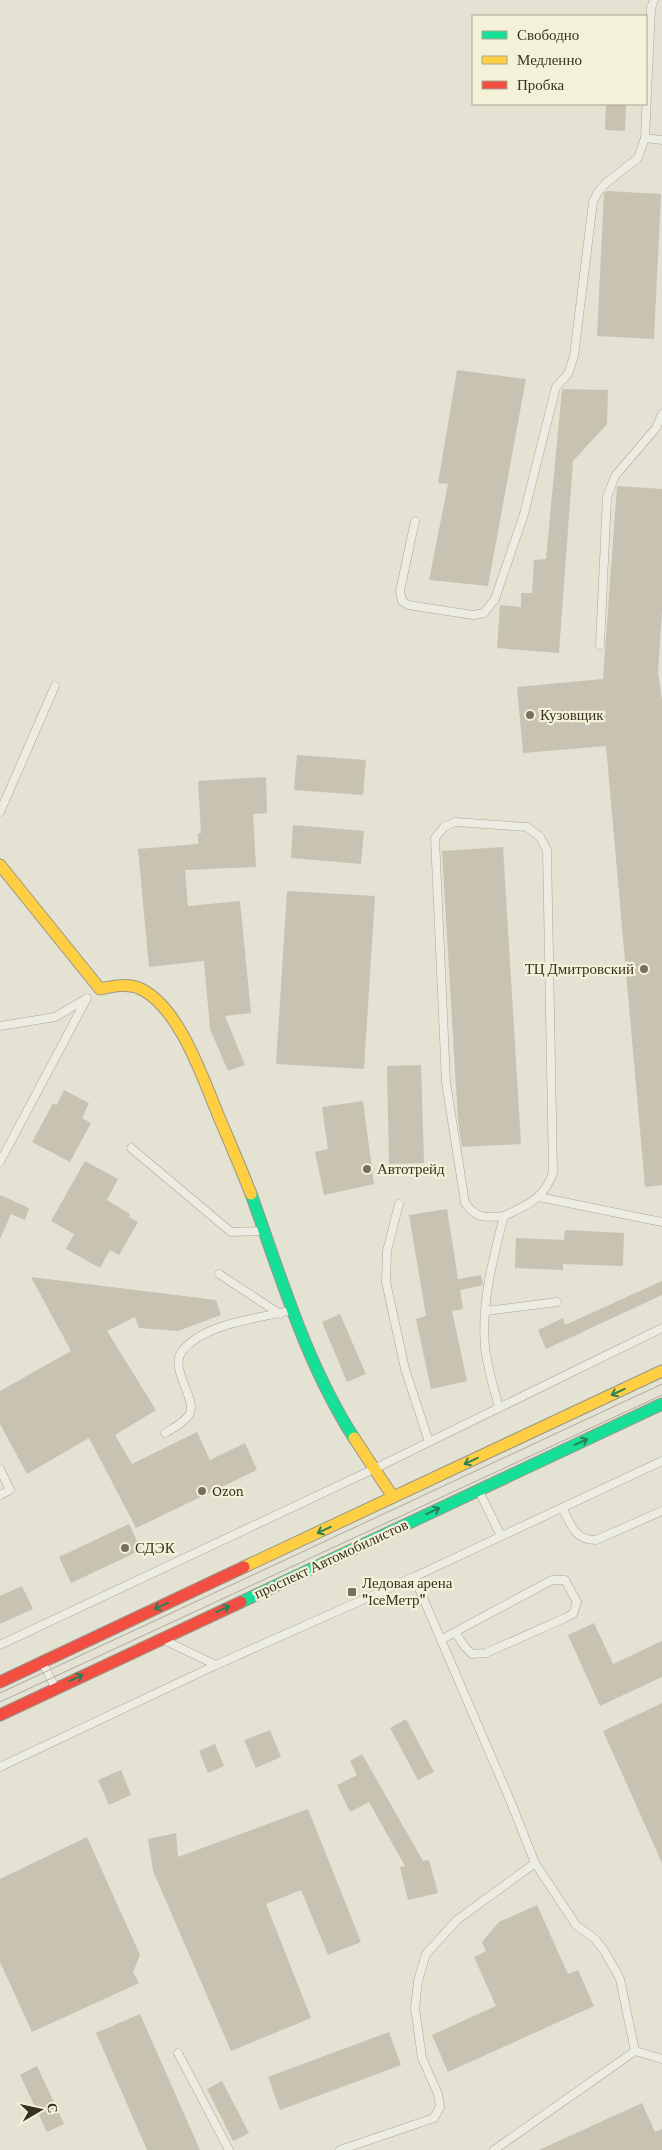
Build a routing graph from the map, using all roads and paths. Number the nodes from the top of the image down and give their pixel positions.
1 (654, 0) edge
2 (647, 95) edge
3 (647, 105) edge
4 (645, 138) junction
5 (662, 140) edge
6 (662, 414) edge
7 (415, 521) dead end
8 (600, 645) dead end
9 (56, 686) dead end
10 (0, 812) edge
11 (0, 865) edge
12 (100, 990) junction
13 (87, 998) junction
14 (0, 1026) edge
15 (130, 1148) dead end
16 (0, 1162) edge
17 (539, 1197) junction
18 (399, 1204) dead end
19 (504, 1216) junction
20 (662, 1222) edge
21 (263, 1231) junction
22 (219, 1274) dead end
23 (557, 1302) dead end
24 (292, 1310) junction
25 (486, 1311) junction
26 (280, 1314) junction
27 (662, 1328) edge
28 (662, 1372) edge
29 (662, 1404) edge
30 (499, 1408) junction
31 (165, 1433) dead end
32 (429, 1442) junction
33 (662, 1461) edge
34 (376, 1468) junction
35 (0, 1469) edge
36 (478, 1490) junction
37 (0, 1495) edge
38 (393, 1498) junction
39 (562, 1508) junction
40 (662, 1511) edge
41 (501, 1536) junction
42 (414, 1577) junction
43 (455, 1632) junction
44 (159, 1639) junction
45 (441, 1640) junction
46 (0, 1645) edge
47 (42, 1662) junction
48 (216, 1665) junction
49 (0, 1682) edge
50 (55, 1688) junction
51 (0, 1715) edge
52 (0, 1767) edge
53 (535, 1863) junction
54 (635, 2051) junction
55 (178, 2053) dead end
56 (662, 2060) edge
57 (229, 2150) edge
58 (340, 2150) edge
59 (494, 2150) edge

1 - 2 lane
3 - 4 lane
4 - 5 lane
4 - 7 lane
6 - 8 lane
9 - 10 lane
11 - 12 main road
12 - 13 lane
12 - 21 main road
13 - 14 lane
13 - 16 lane
15 - 21 lane
17 - 19 lane
17 - 19 lane
17 - 20 lane
18 - 32 lane
19 - 25 lane
21 - 24 main road
22 - 26 lane
23 - 25 lane
24 - 26 lane
24 - 34 main road
25 - 30 lane
26 - 31 lane
27 - 30 lane
28 -> 38 main road, проспект Автомобилистов
36 -> 29 main road, проспект Автомобилистов
30 - 32 lane
32 - 34 lane
33 - 39 lane
34 - 38 main road
34 - 46 lane
35 - 37 lane
36 - 41 lane
44 -> 36 main road, проспект Автомобилистов
38 -> 47 main road, проспект Автомобилистов
39 - 40 lane
39 - 41 lane
41 - 42 lane
42 - 45 lane
42 - 48 lane
43 - 43 lane
43 - 45 lane
44 - 48 lane
50 -> 44 main road, проспект Автомобилистов
45 - 53 lane
47 - 49 main road, проспект Автомобилистов
47 - 50 lane
48 - 52 lane
50 - 51 main road, проспект Автомобилистов
53 - 54 lane
53 - 58 lane
54 - 56 lane
54 - 59 lane
55 - 57 lane

